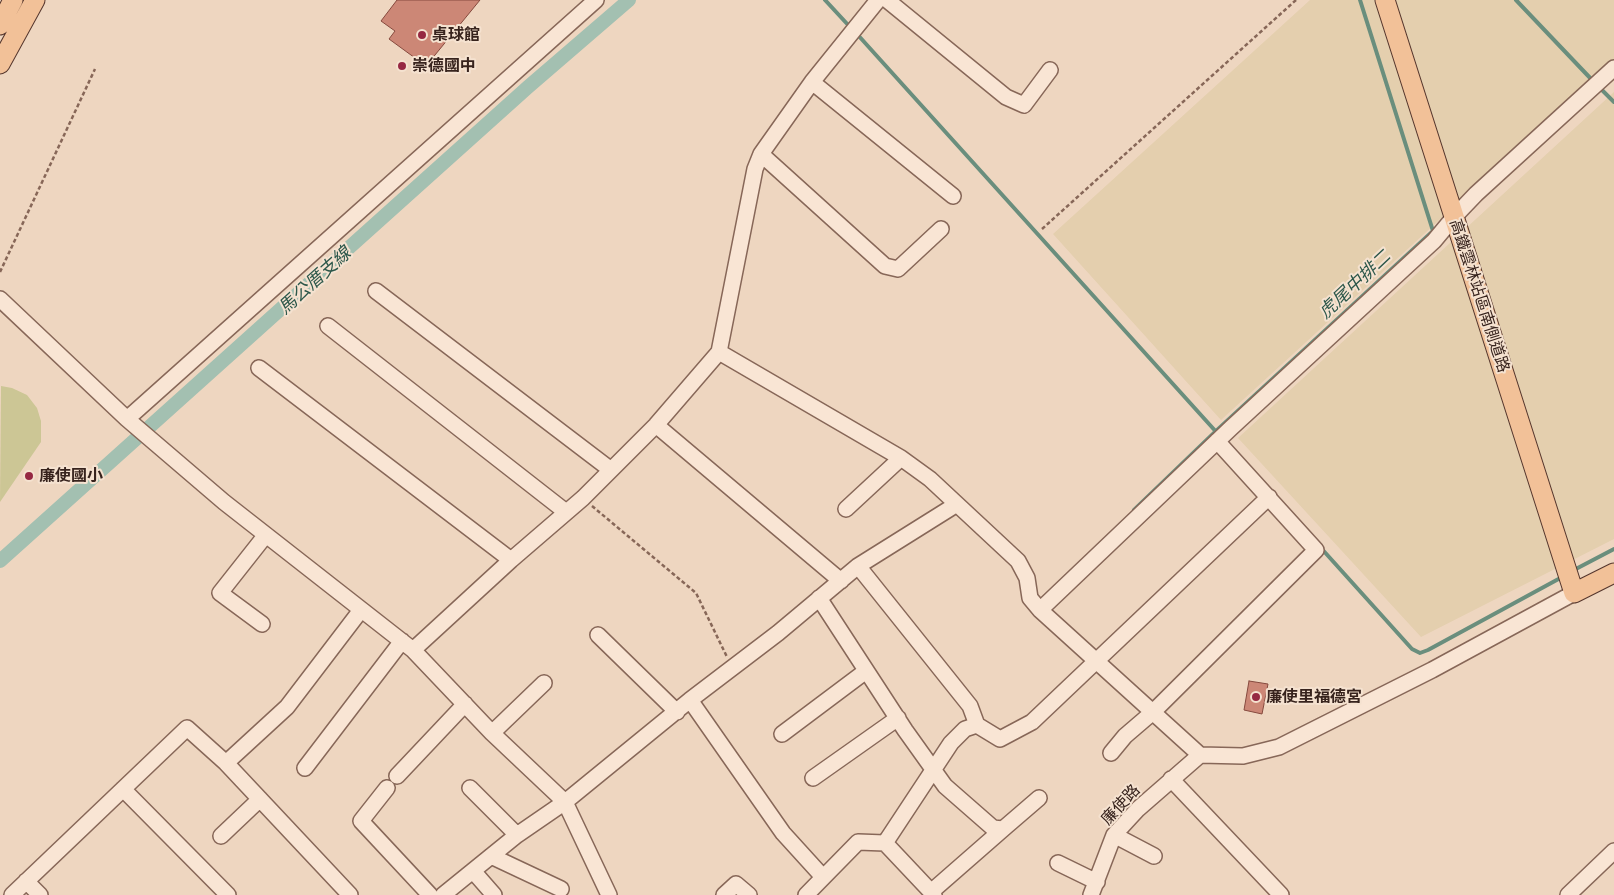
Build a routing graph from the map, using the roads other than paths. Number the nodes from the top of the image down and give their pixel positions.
1 (14, 0) edge
2 (35, 0) edge
3 (596, 0) edge
4 (878, 0) edge
5 (887, 0) edge
6 (1385, 0) edge
7 (0, 25) edge
8 (0, 64) edge
9 (1614, 68) edge
10 (1050, 70) dead end
11 (812, 82) junction
12 (761, 154) junction
13 (953, 196) dead end
14 (1454, 217) junction
15 (941, 229) dead end
16 (379, 289) dead end
17 (0, 299) edge
18 (328, 326) dead end
19 (719, 352) junction
20 (259, 368) dead end
21 (131, 422) junction
22 (656, 425) junction
23 (1217, 440) junction
24 (901, 458) junction
25 (615, 467) junction
26 (1269, 497) junction
27 (957, 504) junction
28 (846, 509) dead end
29 (566, 512) junction
30 (265, 536) junction
31 (511, 560) junction
32 (858, 566) junction
33 (1614, 573) edge
34 (842, 581) junction
35 (1574, 593) junction
36 (819, 598) junction
37 (361, 610) junction
38 (1040, 610) junction
39 (262, 624) dead end
40 (598, 636) dead end
41 (407, 645) junction
42 (1096, 660) junction
43 (866, 671) junction
44 (544, 683) dead end
45 (690, 700) junction
46 (465, 704) junction
47 (677, 712) junction
48 (1153, 712) junction
49 (898, 718) junction
50 (977, 726) junction
51 (492, 733) junction
52 (782, 734) dead end
53 (1110, 753) dead end
54 (1200, 755) junction
55 (226, 763) junction
56 (305, 768) dead end
57 (932, 770) junction
58 (397, 776) dead end
59 (813, 778) dead end
60 (1171, 779) junction
61 (387, 788) dead end
62 (470, 788) dead end
63 (123, 789) junction
64 (260, 798) junction
65 (1039, 798) dead end
66 (565, 802) junction
67 (1003, 829) junction
68 (517, 835) junction
69 (1114, 835) junction
70 (222, 836) dead end
71 (885, 843) junction
72 (1614, 851) edge
73 (491, 856) junction
74 (1154, 856) dead end
75 (1058, 863) dead end
76 (473, 871) junction
77 (823, 877) junction
78 (26, 881) junction
79 (1094, 888) edge
80 (561, 889) dead end
81 (933, 893) edge
82 (12, 895) edge
83 (40, 895) edge
84 (228, 895) edge
85 (350, 895) edge
86 (430, 895) edge
87 (443, 895) edge
88 (494, 895) edge
89 (610, 895) edge
90 (724, 895) edge
91 (749, 895) edge
92 (806, 895) edge
93 (1281, 895) edge
94 (1568, 895) edge

1 - 7 main road
2 - 8 main road
3 - 21 street
4 - 11 street
5 - 10 street
6 - 14 main road, 高鐵雲林站區南側道路
9 - 14 street
11 - 12 street
11 - 13 street
12 - 15 street
12 - 19 street
14 - 23 street
14 - 35 main road, 高鐵雲林站區南側道路
16 - 25 street
17 - 21 street
18 - 29 street
19 - 22 street
19 - 24 street
20 - 31 street
21 - 30 street
22 - 25 street
22 - 34 street
23 - 26 street
23 - 38 street
24 - 27 street
24 - 28 street
25 - 29 street
26 - 42 street
26 - 48 street
27 - 32 street
27 - 38 street
29 - 31 street
30 - 37 street
30 - 39 street
31 - 41 street
32 - 34 street
32 - 50 street
33 - 35 main road
34 - 36 street
35 - 54 street
36 - 43 street
36 - 45 street
37 - 41 street
37 - 55 street
38 - 42 street
40 - 47 street
41 - 46 street
41 - 56 street
42 - 48 street
42 - 50 street
43 - 49 street
43 - 52 street
44 - 51 street
45 - 47 street
45 - 77 street
46 - 51 street
46 - 58 street
47 - 66 street
48 - 53 street
48 - 54 street
49 - 57 street
49 - 59 street
50 - 57 street
51 - 66 street
54 - 60 street, 廉使路
55 - 63 street
55 - 64 street
57 - 67 street
57 - 71 street
60 - 69 street, 廉使路
60 - 93 street
61 - 86 street
62 - 68 street
63 - 78 street
63 - 84 street
64 - 70 street
64 - 85 street
65 - 67 street
66 - 68 street
66 - 89 street
67 - 81 street
68 - 73 street
69 - 74 street
69 - 79 street, 廉使路
71 - 77 street
71 - 81 street
72 - 94 street
73 - 76 street
73 - 80 street
75 - 79 street
76 - 87 street
76 - 88 street
77 - 92 street
78 - 82 street
78 - 83 street
90 - 91 street

